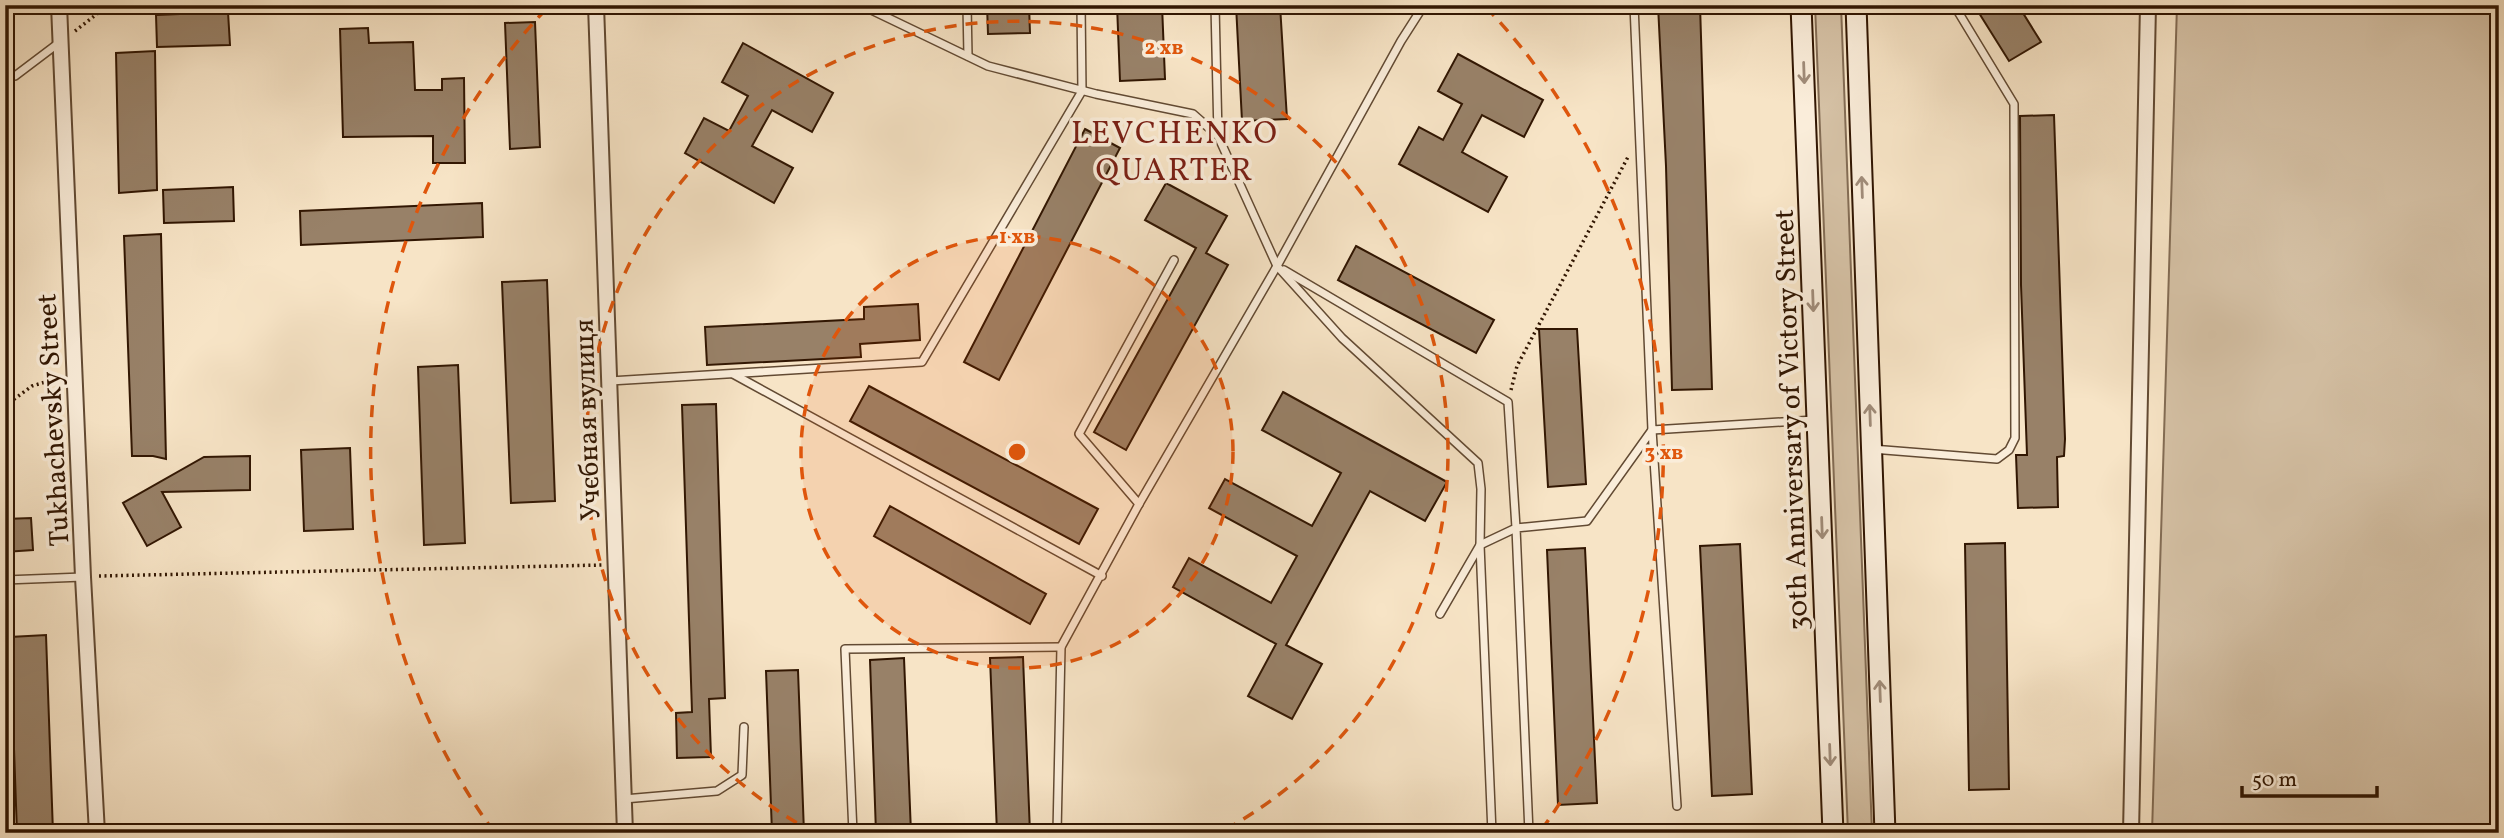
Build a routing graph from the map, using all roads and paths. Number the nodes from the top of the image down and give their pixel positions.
1 (59, 5) edge
2 (121, 5) edge
3 (596, 5) edge
4 (861, 5) edge
5 (967, 5) edge
6 (1081, 5) edge
7 (1215, 5) edge
8 (1423, 5) edge
9 (1634, 5) edge
10 (1801, 5) edge
11 (1856, 5) edge
12 (1954, 5) edge
13 (2148, 5) edge
14 (60, 42) junction
15 (968, 56) junction
16 (5, 76) edge
17 (1082, 90) junction
18 (1640, 135) junction
19 (1218, 136) junction
20 (1174, 260) dead end
21 (1277, 266) junction
22 (732, 373) junction
23 (74, 374) junction
24 (609, 381) junction
25 (1507, 402) junction
26 (5, 406) edge
27 (1818, 420) junction
28 (1652, 430) junction
29 (1871, 449) junction
30 (1139, 504) junction
31 (1516, 528) junction
32 (1480, 545) junction
33 (615, 565) junction
34 (1102, 576) junction
35 (83, 577) junction
36 (5, 580) edge
37 (1440, 614) dead end
38 (1061, 647) junction
39 (744, 727) dead end
40 (624, 799) junction
41 (1677, 806) dead end
42 (97, 833) edge
43 (625, 833) edge
44 (853, 833) edge
45 (1057, 833) edge
46 (1492, 833) edge
47 (1529, 833) edge
48 (1833, 833) edge
49 (1885, 833) edge
50 (2131, 833) edge

1 - 14 street, Tukhachevsky Street
2 - 14 path
3 - 24 street, Учєбная вулиця
4 - 15 lane
5 - 15 lane
6 - 17 lane
7 - 19 lane
8 - 21 lane
9 - 18 lane
10 -> 27 street, 30th Anniversary of Victory Street
29 -> 11 street
12 - 29 lane
13 - 50 street
14 - 16 lane
14 - 23 street, Tukhachevsky Street
15 - 17 lane
17 - 19 lane
17 - 22 lane
18 - 25 path
18 - 28 lane
19 - 21 lane
20 - 30 lane
21 - 25 lane
21 - 30 lane
21 - 32 lane
22 - 24 lane
22 - 34 lane
23 - 26 path
23 - 35 street, Tukhachevsky Street
24 - 33 street, Учєбная вулиця
25 - 31 lane
27 - 28 lane
27 -> 48 street, 30th Anniversary of Victory Street
28 - 31 lane
28 - 41 lane
49 -> 29 street
30 - 34 lane
31 - 32 lane
31 - 47 lane
32 - 37 lane
32 - 46 lane
33 - 35 path
33 - 40 street, Учєбная вулиця
34 - 38 lane
35 - 36 lane
35 - 42 street, Tukhachevsky Street
38 - 44 lane
38 - 45 lane
39 - 40 lane
40 - 43 street, Учєбная вулиця

